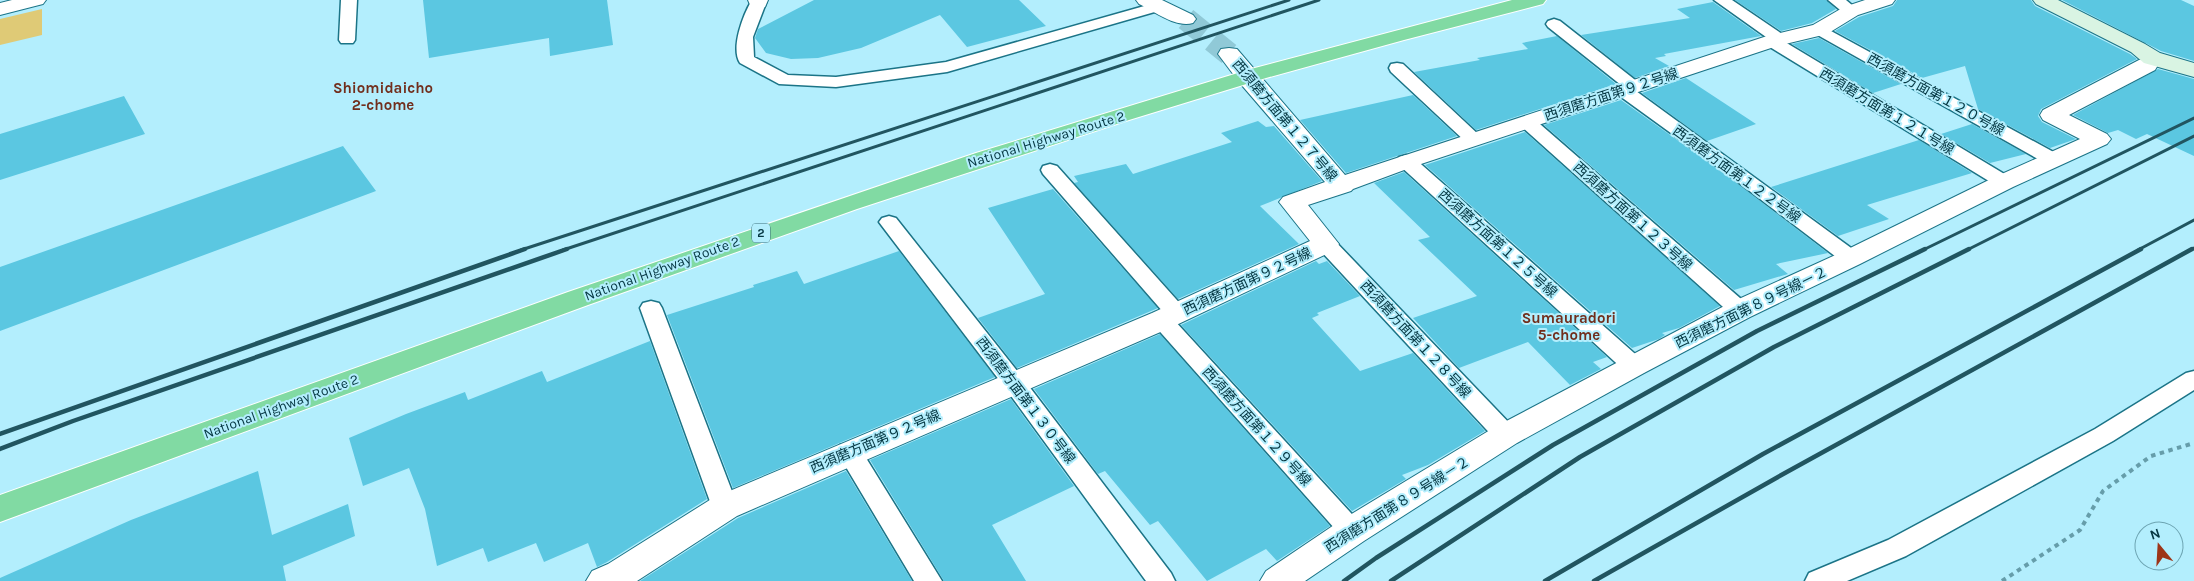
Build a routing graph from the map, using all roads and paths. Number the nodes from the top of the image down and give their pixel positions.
1 (36, 0) edge
2 (349, 0) edge
3 (1536, 0) edge
4 (1722, 0) edge
5 (1885, 0) edge
6 (2043, 0) edge
7 (758, 2) edge
8 (1153, 3) edge
9 (1844, 5) edge
10 (0, 9) edge
11 (1186, 18) tunnel mouth
12 (1554, 24) dead end
13 (1820, 30) junction
14 (347, 40) dead end
15 (1775, 40) junction
16 (1229, 54) tunnel mouth
17 (2194, 54) edge
18 (2143, 56) junction
19 (1397, 68) dead end
20 (2194, 70) edge
21 (1247, 77) junction
22 (1628, 89) junction
23 (1527, 122) junction
24 (1473, 139) junction
25 (2052, 159) junction
26 (1406, 161) junction
27 (1050, 170) dead end
28 (2004, 182) junction
29 (1342, 186) junction
30 (889, 222) dead end
31 (1326, 244) junction
32 (1851, 258) junction
33 (651, 308) dead end
34 (1740, 310) junction
35 (1169, 317) junction
36 (1634, 366) junction
37 (2194, 379) edge
38 (1014, 383) junction
39 (1506, 435) junction
40 (2194, 443) edge
41 (849, 452) junction
42 (725, 507) junction
43 (0, 509) edge
44 (1352, 531) junction
45 (616, 579) edge
46 (928, 581) edge
47 (1161, 581) edge
48 (1278, 581) edge
49 (1819, 581) edge
50 (2002, 581) edge

1 - 10 street
2 - 14 lane
3 - 21 highway, National Highway Route 2 / 2
4 - 15 lane, 西須磨方面第１２１号線
5 - 9 street, 西須磨方面第９２号線
6 - 18 main road
7 - 8 lane
8 - 11 street
9 - 13 street, 西須磨方面第９２号線
12 - 22 lane, 西須磨方面第１２２号線
13 - 15 street, 西須磨方面第９２号線
13 - 25 lane, 西須磨方面第１２０号線
15 - 22 street, 西須磨方面第９２号線
15 - 28 lane, 西須磨方面第１２１号線
16 - 21 street, 西須磨方面第１２７号線
17 - 18 main road
18 - 20 main road
18 - 25 street, 西須磨方面第８９号線－２
19 - 24 lane
21 - 29 street, 西須磨方面第１２７号線
21 - 43 highway, National Highway Route 2 / 2
22 - 23 street, 西須磨方面第９２号線
22 - 32 lane, 西須磨方面第１２２号線
23 - 24 street, 西須磨方面第９２号線
23 - 34 lane, 西須磨方面第１２３号線
24 - 26 street, 西須磨方面第９２号線
25 - 28 street, 西須磨方面第８９号線－２
26 - 29 street, 西須磨方面第９２号線
26 - 36 lane, 西須磨方面第１２５号線
27 - 35 lane, 西須磨方面第１２９号線
28 - 32 street, 西須磨方面第８９号線－２
29 - 31 street, 西須磨方面第９２号線
30 - 38 lane, 西須磨方面第１３０号線
31 - 35 street, 西須磨方面第９２号線
31 - 39 lane, 西須磨方面第１２８号線
32 - 34 street, 西須磨方面第８９号線－２
33 - 42 lane
34 - 36 street, 西須磨方面第８９号線－２
35 - 38 street, 西須磨方面第９２号線
35 - 44 lane, 西須磨方面第１２９号線
36 - 39 street, 西須磨方面第８９号線－２
37 - 49 lane
38 - 41 street, 西須磨方面第９２号線
38 - 47 lane, 西須磨方面第１３０号線
39 - 44 street, 西須磨方面第８９号線－２
40 - 50 path
41 - 42 street, 西須磨方面第９２号線
41 - 46 lane
42 - 45 street, 西須磨方面第９２号線
44 - 48 street, 西須磨方面第８９号線－２

